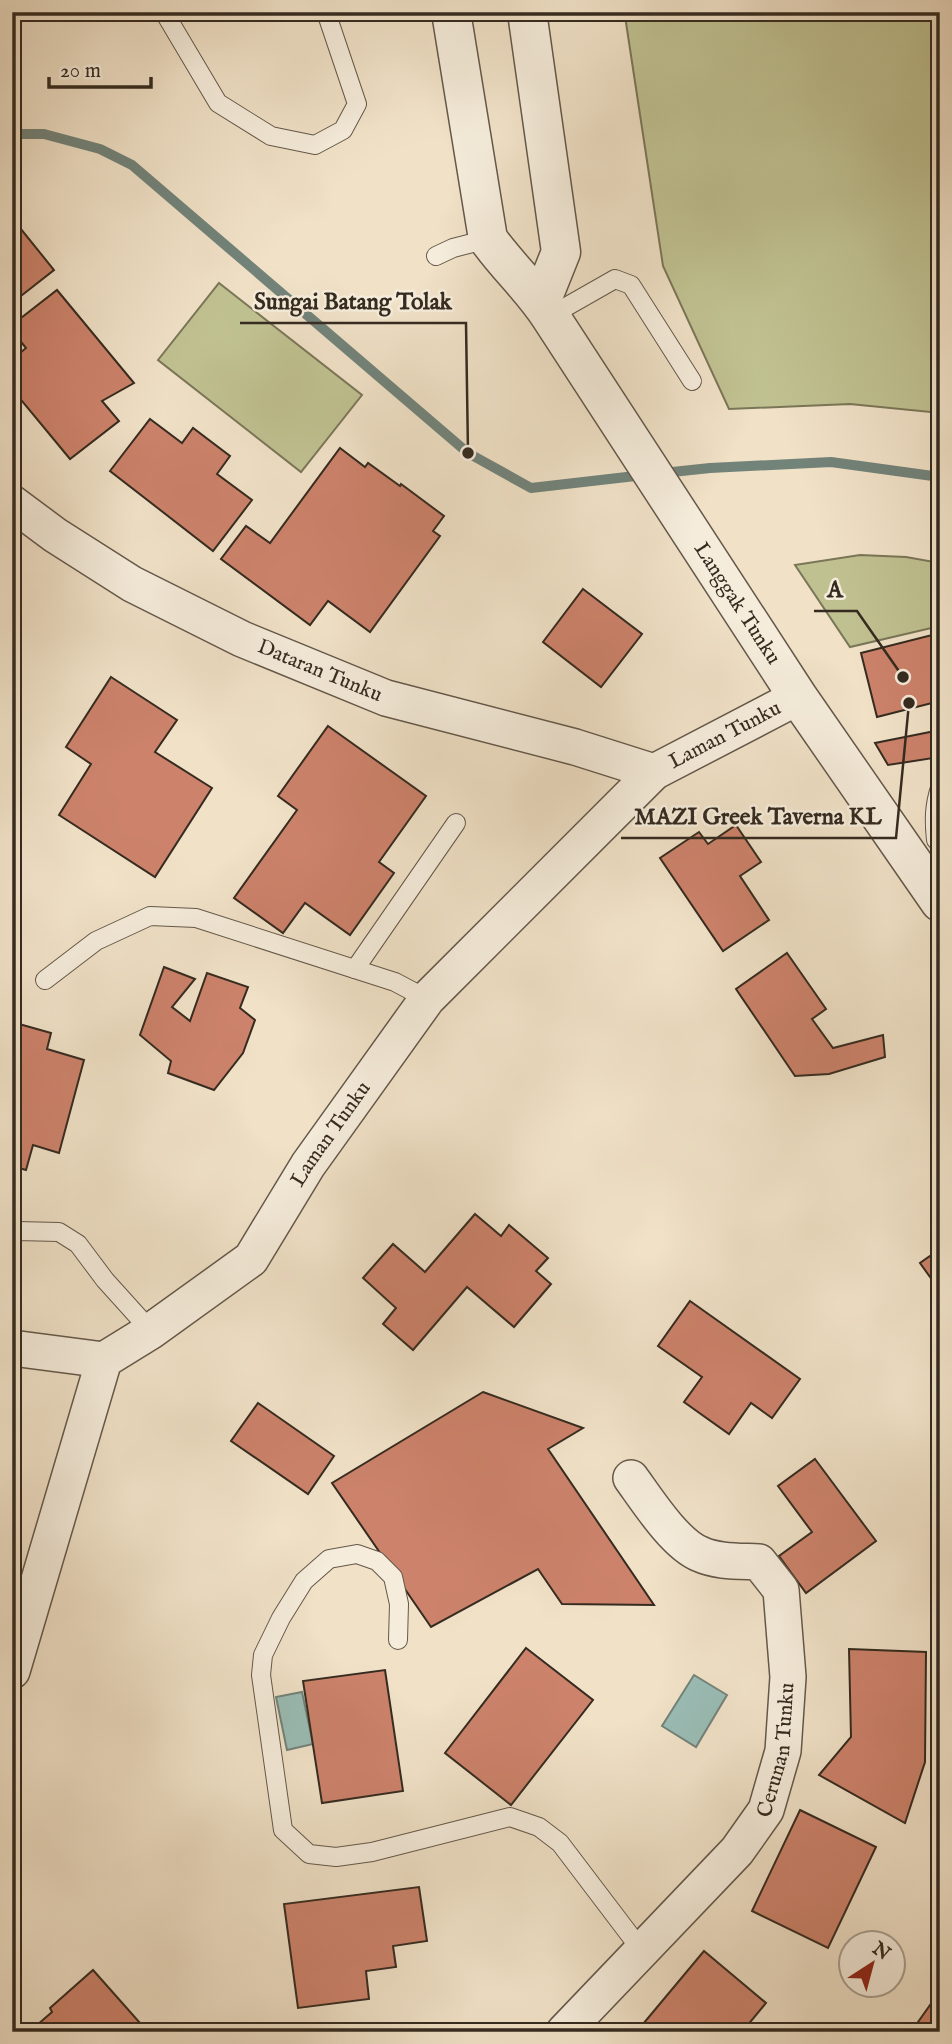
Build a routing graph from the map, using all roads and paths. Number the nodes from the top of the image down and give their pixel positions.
1 (164, 12) edge
2 (326, 12) edge
3 (451, 12) edge
4 (527, 12) edge
5 (488, 239) junction
6 (436, 256) dead end
7 (545, 309) junction
8 (692, 381) dead end
9 (12, 503) edge
10 (798, 697) junction
11 (654, 772) junction
12 (940, 788) edge
13 (456, 823) dead end
14 (927, 843) edge
15 (940, 902) edge
16 (355, 969) junction
17 (44, 980) dead end
18 (427, 999) junction
19 (12, 1233) edge
20 (151, 1331) junction
21 (12, 1349) edge
22 (104, 1360) junction
23 (631, 1478) dead end
24 (398, 1640) dead end
25 (12, 1671) edge
26 (642, 1951) junction
27 (564, 2032) edge

1 - 2 lane
3 - 5 street, Langgak Tunku
4 - 7 street
5 - 6 lane
5 - 7 street, Langgak Tunku
7 - 8 lane
7 - 10 street, Langgak Tunku
9 - 11 street, Dataran Tunku
10 - 11 street, Laman Tunku
10 - 14 street, Langgak Tunku
11 - 18 street, Laman Tunku
12 - 14 lane
13 - 16 lane
14 - 15 street, Langgak Tunku
16 - 17 lane
16 - 18 lane
18 - 20 street, Laman Tunku
19 - 20 lane
20 - 22 street, Laman Tunku
21 - 22 street
22 - 25 street
23 - 26 street, Cerunan Tunku
24 - 26 lane
26 - 27 street, Cerunan Tunku

